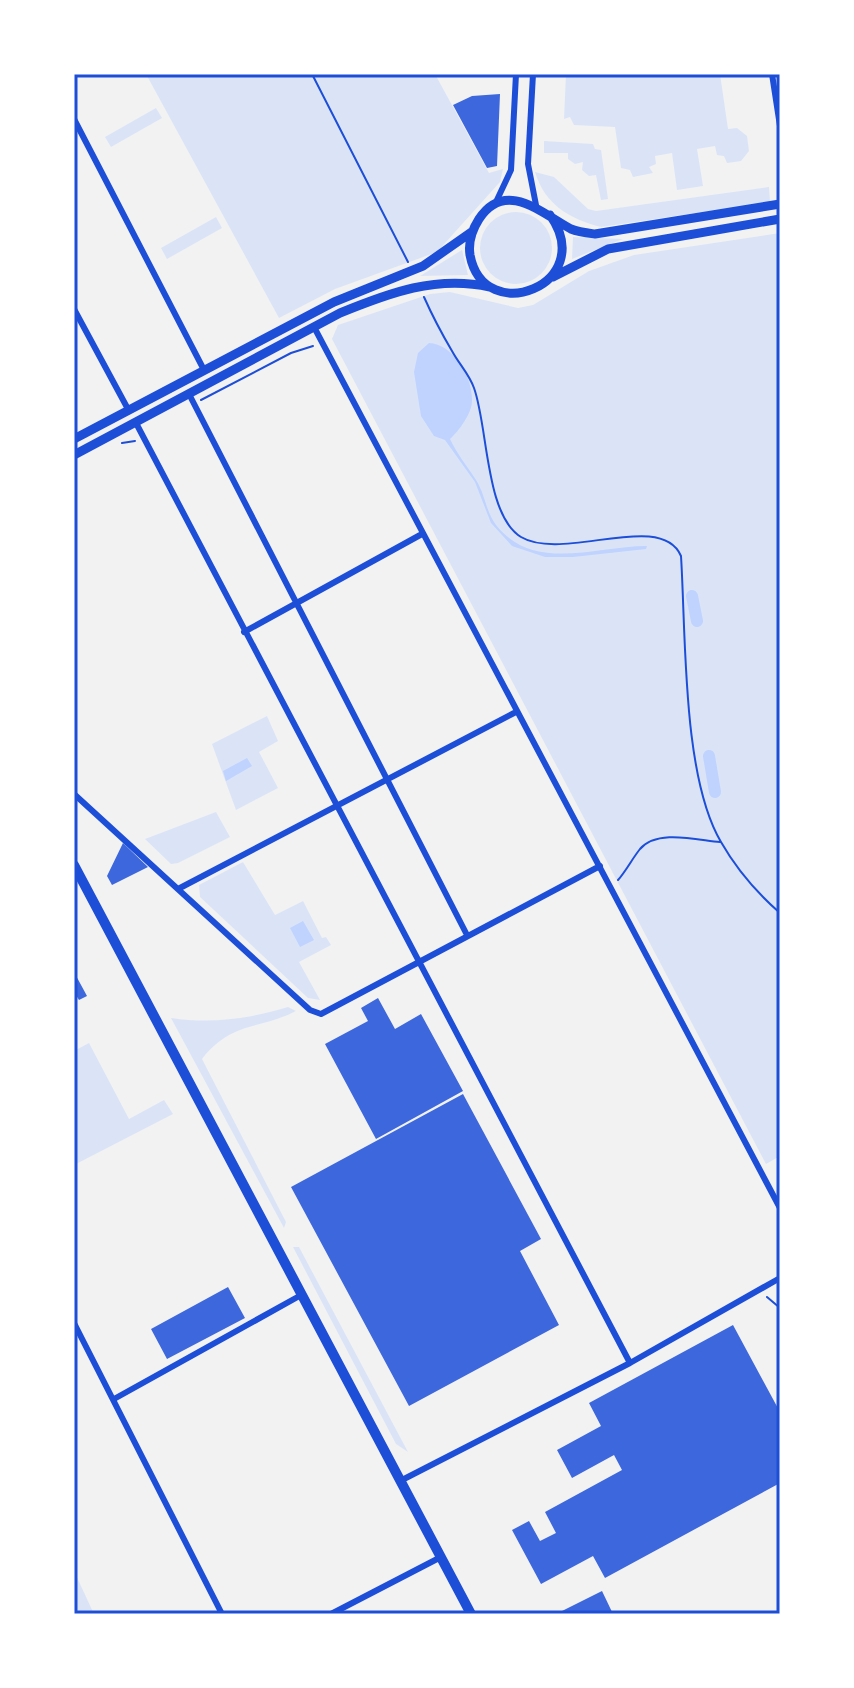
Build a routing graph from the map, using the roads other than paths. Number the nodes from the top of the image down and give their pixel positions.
1 (516, 74) edge
2 (533, 74) edge
3 (772, 74) edge
4 (74, 119) edge
5 (780, 126) edge
6 (780, 204) edge
7 (536, 205) junction
8 (493, 206) junction
9 (550, 215) junction
10 (780, 219) edge
11 (473, 231) junction
12 (547, 281) junction
13 (494, 288) junction
14 (74, 309) edge
15 (314, 327) junction
16 (204, 370) junction
17 (189, 394) junction
18 (129, 411) junction
19 (136, 423) junction
20 (74, 439) edge
21 (74, 455) edge
22 (422, 534) junction
23 (298, 602) junction
24 (244, 632) junction
25 (516, 712) junction
26 (389, 779) junction
27 (74, 794) edge
28 (336, 807) junction
29 (74, 865) edge
30 (600, 866) junction
31 (178, 889) junction
32 (467, 935) junction
33 (417, 962) junction
34 (780, 1208) edge
35 (780, 1278) edge
36 (303, 1294) junction
37 (74, 1323) edge
38 (630, 1363) junction
39 (114, 1399) junction
40 (402, 1480) junction
41 (441, 1557) junction
42 (222, 1614) edge
43 (331, 1614) edge
44 (471, 1614) edge

1 - 8 street
2 - 7 street
3 - 5 street
4 - 16 street
6 - 9 main road
7 - 8 main road
7 - 9 main road
8 - 11 main road
9 - 12 main road
10 - 12 main road
11 - 13 main road
11 - 16 main road
12 - 13 main road
13 - 15 main road
14 - 18 street
15 - 17 main road
15 - 22 street
16 - 18 main road
17 - 19 main road
17 - 23 street
18 - 20 main road
19 - 21 main road
19 - 24 street
22 - 23 street
22 - 25 street
23 - 24 street
23 - 26 street
24 - 28 street
25 - 26 street
25 - 30 street
26 - 28 street
26 - 32 street
27 - 31 street
28 - 31 street
28 - 33 street
29 - 36 main road
30 - 32 street
30 - 34 street
31 - 33 street
32 - 33 street
33 - 38 street
35 - 38 street
36 - 39 street
36 - 40 main road
37 - 39 street
38 - 40 street
39 - 42 street
40 - 41 main road
41 - 43 street
41 - 44 main road

